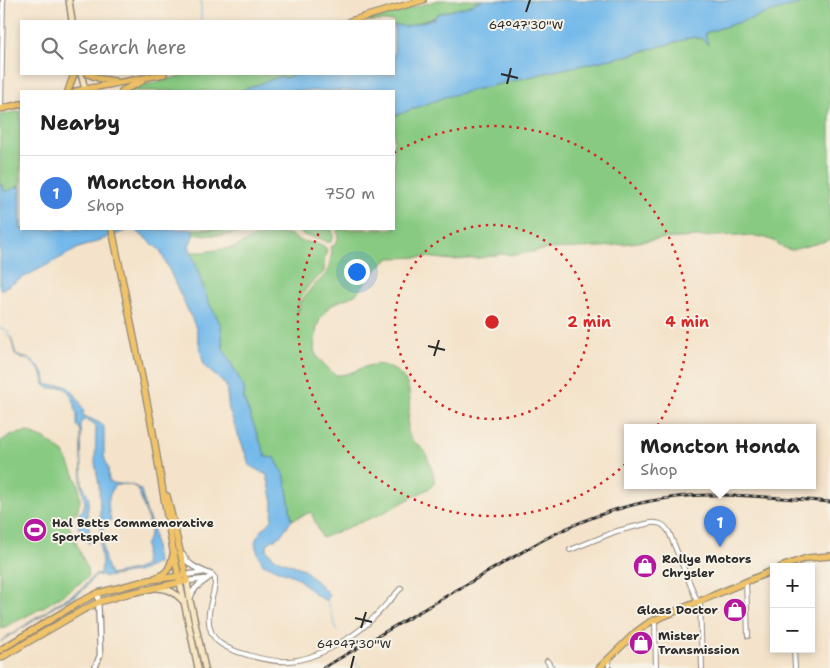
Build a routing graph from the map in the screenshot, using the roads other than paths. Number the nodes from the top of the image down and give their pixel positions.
1 (3, 0) edge
2 (69, 0) edge
3 (423, 0) edge
4 (72, 20) edge
5 (353, 20) edge
6 (74, 75) edge
7 (81, 75) edge
8 (91, 75) edge
9 (160, 75) edge
10 (151, 77) junction
11 (123, 82) junction
12 (68, 90) edge
13 (85, 90) edge
14 (124, 90) edge
15 (20, 105) edge
16 (0, 109) edge
17 (112, 230) edge
18 (158, 458) junction
19 (570, 550) dead end
20 (181, 552) junction
21 (174, 553) junction
22 (830, 556) edge
23 (795, 563) edge
24 (205, 572) junction
25 (770, 572) edge
26 (212, 575) junction
27 (207, 579) junction
28 (149, 580) junction
29 (183, 581) junction
30 (746, 581) junction
31 (154, 588) junction
32 (401, 588) dead end
33 (98, 593) junction
34 (190, 600) junction
35 (183, 601) junction
36 (699, 601) junction
37 (99, 602) junction
38 (655, 620) junction
39 (748, 636) dead end
40 (0, 650) edge
41 (794, 653) edge
42 (0, 658) edge
43 (609, 658) junction
44 (547, 661) dead end
45 (95, 668) edge
46 (198, 668) edge
47 (205, 668) edge
48 (552, 668) edge
49 (599, 668) edge
50 (609, 668) edge
51 (656, 668) edge
52 (702, 668) edge
53 (794, 668) edge

1 - 16 street
2 - 4 main road
3 - 5 main road
6 - 12 main road
7 - 13 main road
8 - 11 main road
9 - 10 main road
10 - 11 main road
10 - 14 main road
11 - 13 main road
15 - 16 main road
17 - 18 main road
18 - 20 main road
18 - 21 main road
19 - 36 street
20 - 24 street
20 - 29 main road
21 - 28 main road
21 - 29 main road
22 - 23 main road
24 - 26 street
24 - 29 street
25 - 30 main road
26 - 27 street
26 - 32 street
27 - 29 street
27 - 34 street
28 - 29 main road
28 - 33 main road
29 - 31 main road
29 - 34 main road
29 - 35 main road
30 - 36 main road
30 - 39 street
31 - 35 main road
31 - 37 main road
33 - 37 street
33 - 40 main road
34 - 47 main road
35 - 46 main road
36 - 38 main road
36 - 52 street
37 - 42 main road
37 - 45 street
38 - 43 main road
38 - 51 street
41 - 53 street
43 - 49 main road
43 - 50 street
44 - 48 street

